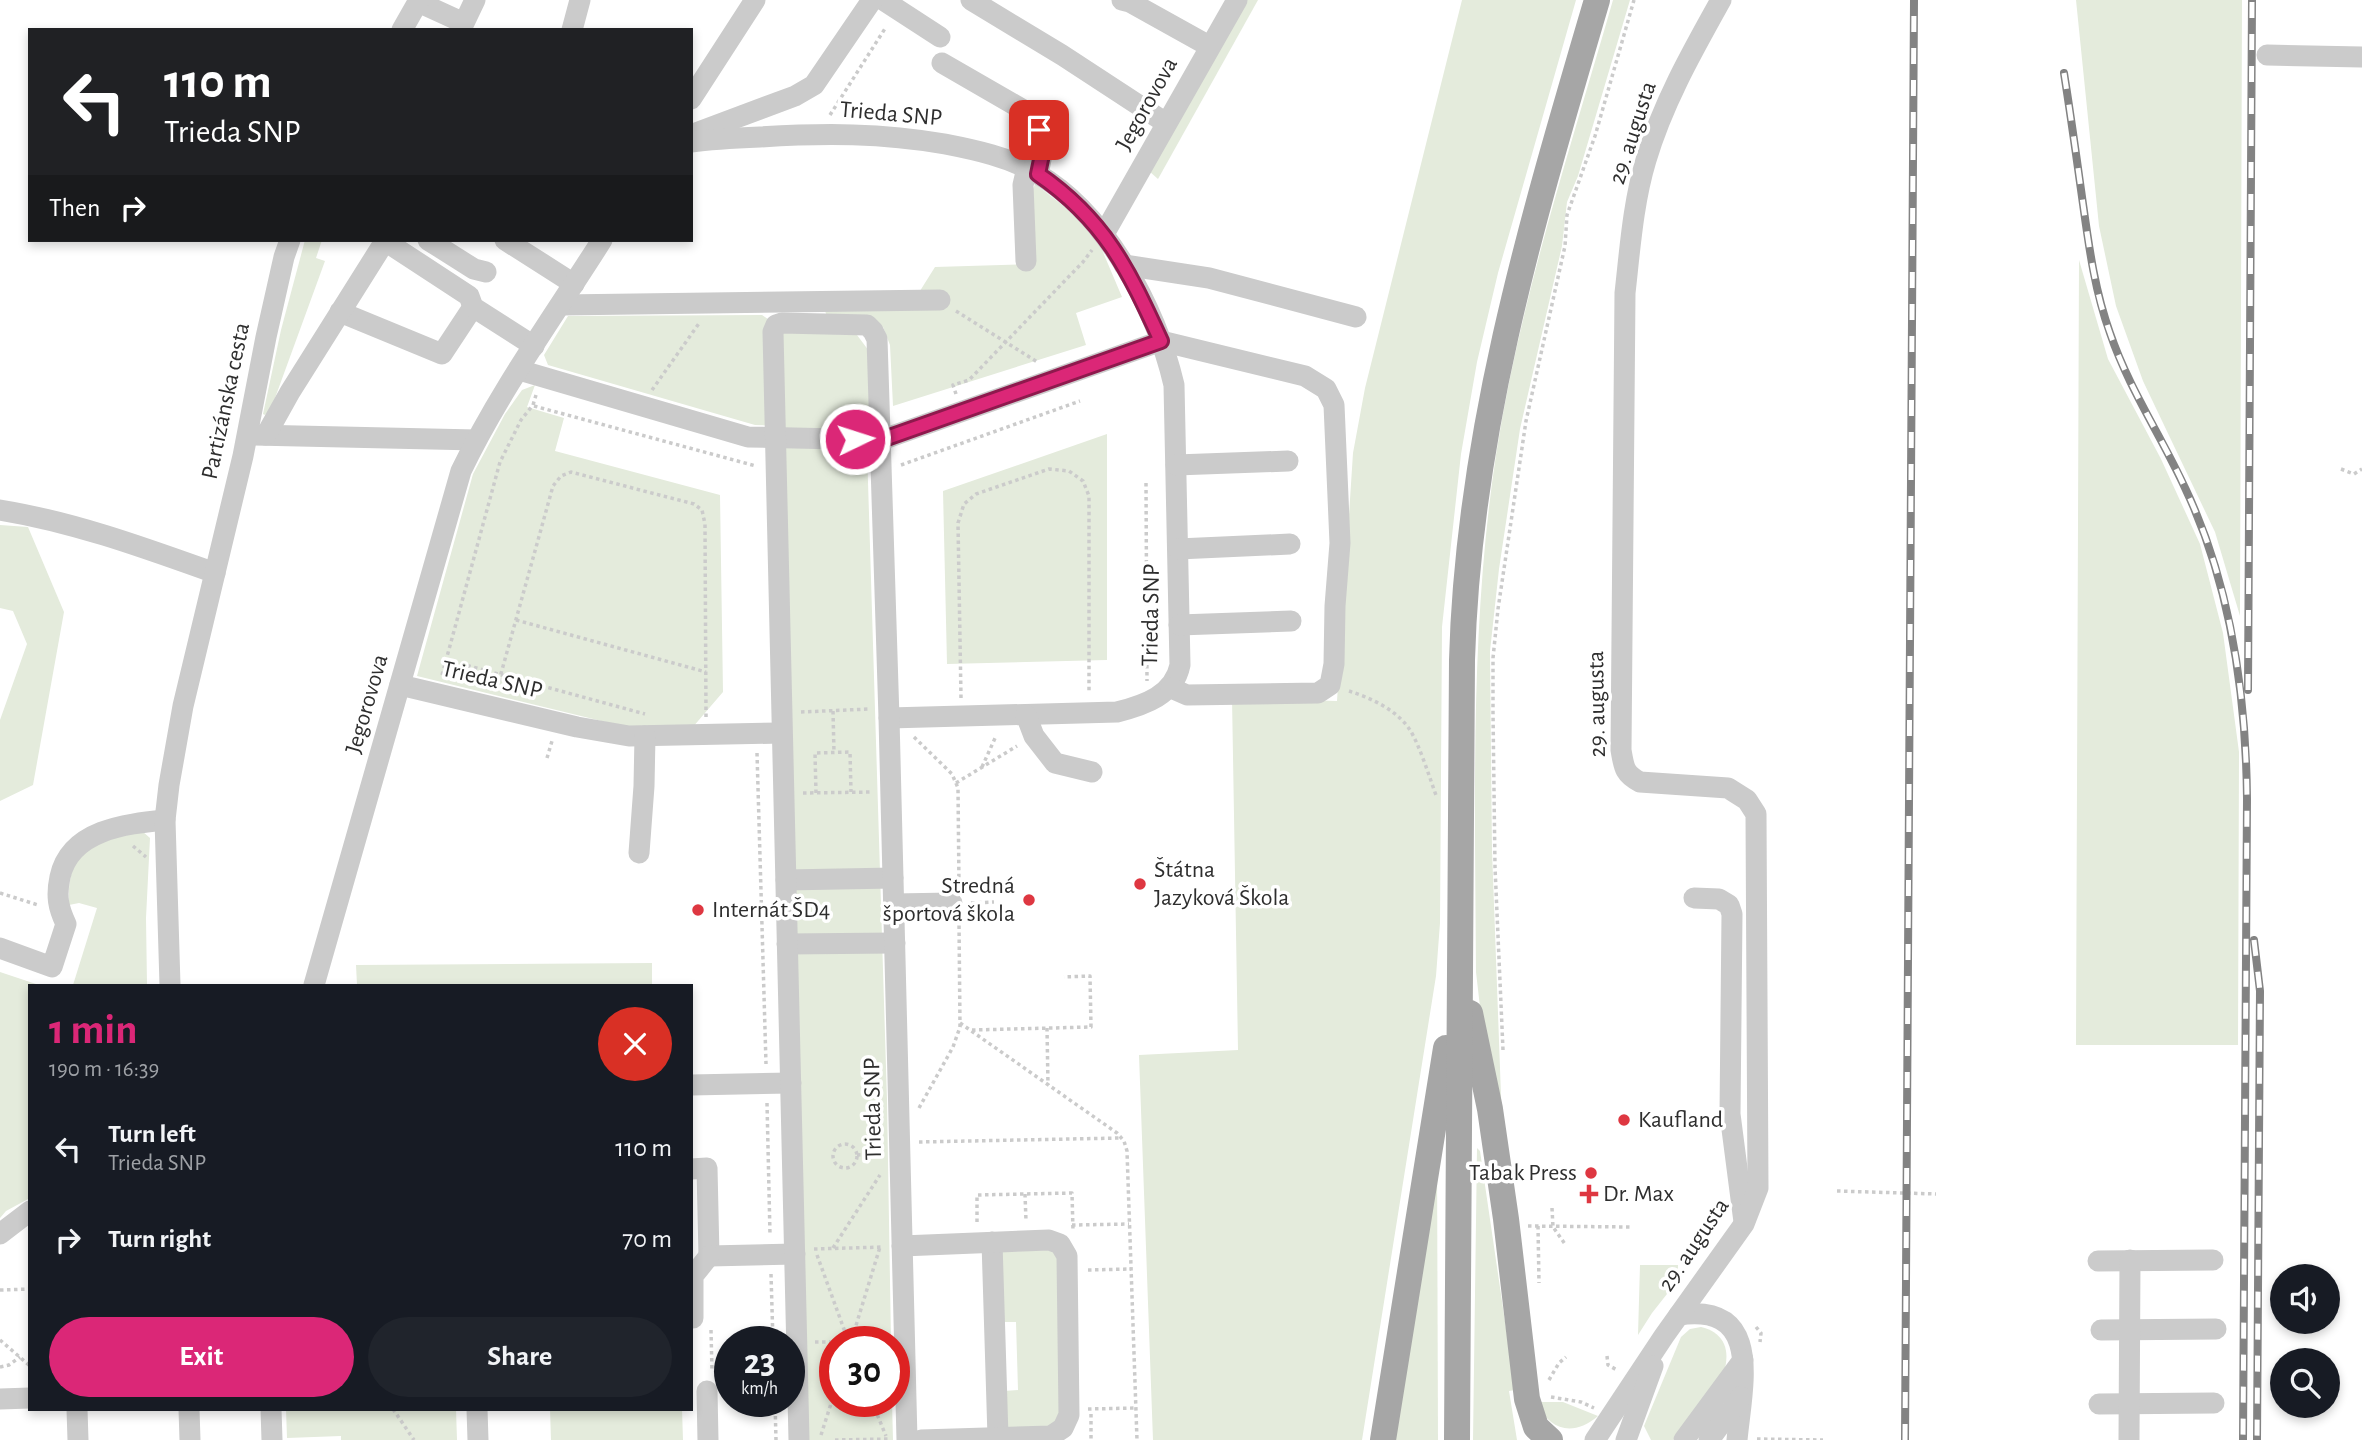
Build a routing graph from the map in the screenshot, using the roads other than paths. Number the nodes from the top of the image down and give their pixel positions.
1 (475, 0) edge
2 (580, 0) edge
3 (755, 0) edge
4 (872, 0) edge
5 (971, 0) edge
6 (1122, 0) edge
7 (1237, 0) edge
8 (1597, 0) edge
9 (1721, 0) edge
10 (419, 1) edge
11 (890, 5) edge
12 (462, 26) edge
13 (403, 28) edge
14 (573, 28) edge
15 (940, 37) dead end
16 (1209, 46) junction
17 (2267, 55) dead end
18 (2362, 57) edge
19 (942, 63) dead end
20 (693, 96) edge
21 (795, 96) junction
22 (1166, 123) junction
23 (693, 134) edge
24 (808, 134) junction
25 (693, 142) edge
26 (1033, 171) junction
27 (1104, 234) junction
28 (289, 242) edge
29 (384, 242) edge
30 (387, 242) edge
31 (431, 242) edge
32 (505, 242) edge
33 (508, 242) edge
34 (601, 242) edge
35 (1026, 261) dead end
36 (1124, 265) junction
37 (574, 284) junction
38 (940, 300) road end
39 (561, 305) junction
40 (473, 307) junction
41 (340, 312) junction
42 (1356, 317) dead end
43 (1161, 341) junction
44 (534, 346) junction
45 (519, 370) junction
46 (257, 435) junction
47 (776, 439) junction
48 (476, 440) junction
49 (881, 440) junction
50 (1288, 461) dead end
51 (1176, 465) junction
52 (0, 510) edge
53 (1290, 544) dead end
54 (1178, 549) junction
55 (215, 573) junction
56 (1291, 621) dead end
57 (1179, 625) junction
58 (400, 685) junction
59 (1171, 688) junction
60 (889, 713) junction
61 (1016, 715) junction
62 (781, 723) junction
63 (645, 736) junction
64 (1092, 772) dead end
65 (165, 820) junction
66 (639, 852) dead end
67 (893, 878) junction
68 (786, 880) junction
69 (1694, 898) dead end
70 (957, 903) road end
71 (894, 904) junction
72 (895, 943) junction
73 (788, 944) junction
74 (0, 948) edge
75 (1459, 963) junction
76 (170, 984) edge
77 (314, 984) edge
78 (791, 1083) junction
79 (693, 1085) edge
80 (693, 1168) edge
81 (28, 1213) edge
82 (1744, 1224) junction
83 (0, 1234) edge
84 (992, 1242) junction
85 (902, 1246) junction
86 (801, 1250) junction
87 (709, 1256) junction
88 (2130, 1260) junction
89 (2213, 1260) dead end
90 (2098, 1261) dead end
91 (1679, 1315) junction
92 (702, 1321) road end
93 (2216, 1329) dead end
94 (2101, 1330) dead end
95 (2130, 1330) junction
96 (1664, 1336) junction
97 (1744, 1359) junction
98 (709, 1383) road end
99 (1741, 1396) junction
100 (28, 1398) edge
101 (0, 1399) edge
102 (2214, 1403) dead end
103 (2099, 1404) dead end
104 (2129, 1404) junction
105 (77, 1411) edge
106 (189, 1411) edge
107 (271, 1411) edge
108 (477, 1411) edge
109 (998, 1437) junction
110 (906, 1439) edge
111 (78, 1440) edge
112 (190, 1440) edge
113 (272, 1440) edge
114 (478, 1440) edge
115 (708, 1440) edge
116 (799, 1440) edge
117 (1383, 1440) edge
118 (1457, 1440) edge
119 (1550, 1440) edge
120 (1595, 1440) edge
121 (1626, 1440) edge
122 (1684, 1440) edge
123 (1709, 1440) edge
124 (1737, 1440) edge
125 (2129, 1440) edge

1 - 12 street
2 - 14 street
3 - 20 street
4 - 21 street
5 - 22 street
6 - 16 street
7 - 16 street, Jegorovova
8 - 75 main road
9 - 82 street, 29. augusta
10 - 12 street
10 - 13 street
11 - 15 street
16 - 22 street, Jegorovova
17 - 18 street
19 - 26 street
21 - 23 street
21 - 24 street
22 - 27 street, Jegorovova
24 - 25 street, Trieda SNP
24 - 26 street, Trieda SNP
26 - 27 street, Trieda SNP
26 - 35 street
27 - 36 street, Trieda SNP
28 - 46 street, Partizánska cesta
29 - 41 street
30 - 40 street
31 - 32 street
33 - 37 street
34 - 37 street, Jegorovova
36 - 42 street
36 - 43 street, Trieda SNP
37 - 39 street, Jegorovova
38 - 39 street
39 - 44 street, Jegorovova
40 - 41 street
40 - 44 street
41 - 46 street
43 - 49 street
43 - 51 street, Trieda SNP
43 - 59 street
44 - 45 street, Jegorovova
45 - 47 street
45 - 48 street, Jegorovova
46 - 48 street
46 - 55 street, Partizánska cesta
47 - 49 street
47 - 49 street, Trieda SNP
47 - 62 street, Trieda SNP
48 - 58 street, Jegorovova
49 - 60 street, Trieda SNP
50 - 51 street
51 - 54 street, Trieda SNP
52 - 55 street
53 - 54 street
54 - 57 street, Trieda SNP
55 - 65 street, Partizánska cesta
56 - 57 street
57 - 59 street, Trieda SNP
58 - 63 street, Trieda SNP
58 - 77 street, Jegorovova
59 - 61 street, Trieda SNP
60 - 61 street, Trieda SNP
60 - 67 street, Trieda SNP
61 - 64 street
62 - 63 street, Trieda SNP
62 - 68 street, Trieda SNP
63 - 66 street
65 - 74 street
65 - 76 street, Partizánska cesta
67 - 68 street
67 - 71 street, Trieda SNP
68 - 73 street, Trieda SNP
69 - 82 street
70 - 71 street
71 - 72 street, Trieda SNP
72 - 73 street
72 - 85 street, Trieda SNP
73 - 78 street, Trieda SNP
75 - 117 main road
75 - 118 main road
75 - 119 main road
78 - 79 street
78 - 86 street, Trieda SNP
80 - 87 street
81 - 83 street
82 - 91 street, 29. augusta
84 - 85 street
84 - 109 street
84 - 109 street
85 - 110 street, Trieda SNP
86 - 87 street
86 - 116 street, Trieda SNP
87 - 92 street
88 - 89 street
88 - 90 street
88 - 95 street
91 - 96 street, 29. augusta
91 - 97 street
93 - 95 street
94 - 95 street
95 - 104 street
96 - 120 street, 29. augusta
96 - 121 street, 29. augusta
97 - 99 street
97 - 122 street
98 - 115 street
99 - 123 street
99 - 124 street
100 - 101 street
102 - 104 street
103 - 104 street
104 - 125 street
105 - 111 street
106 - 112 street
107 - 113 street
108 - 114 street
109 - 110 street

